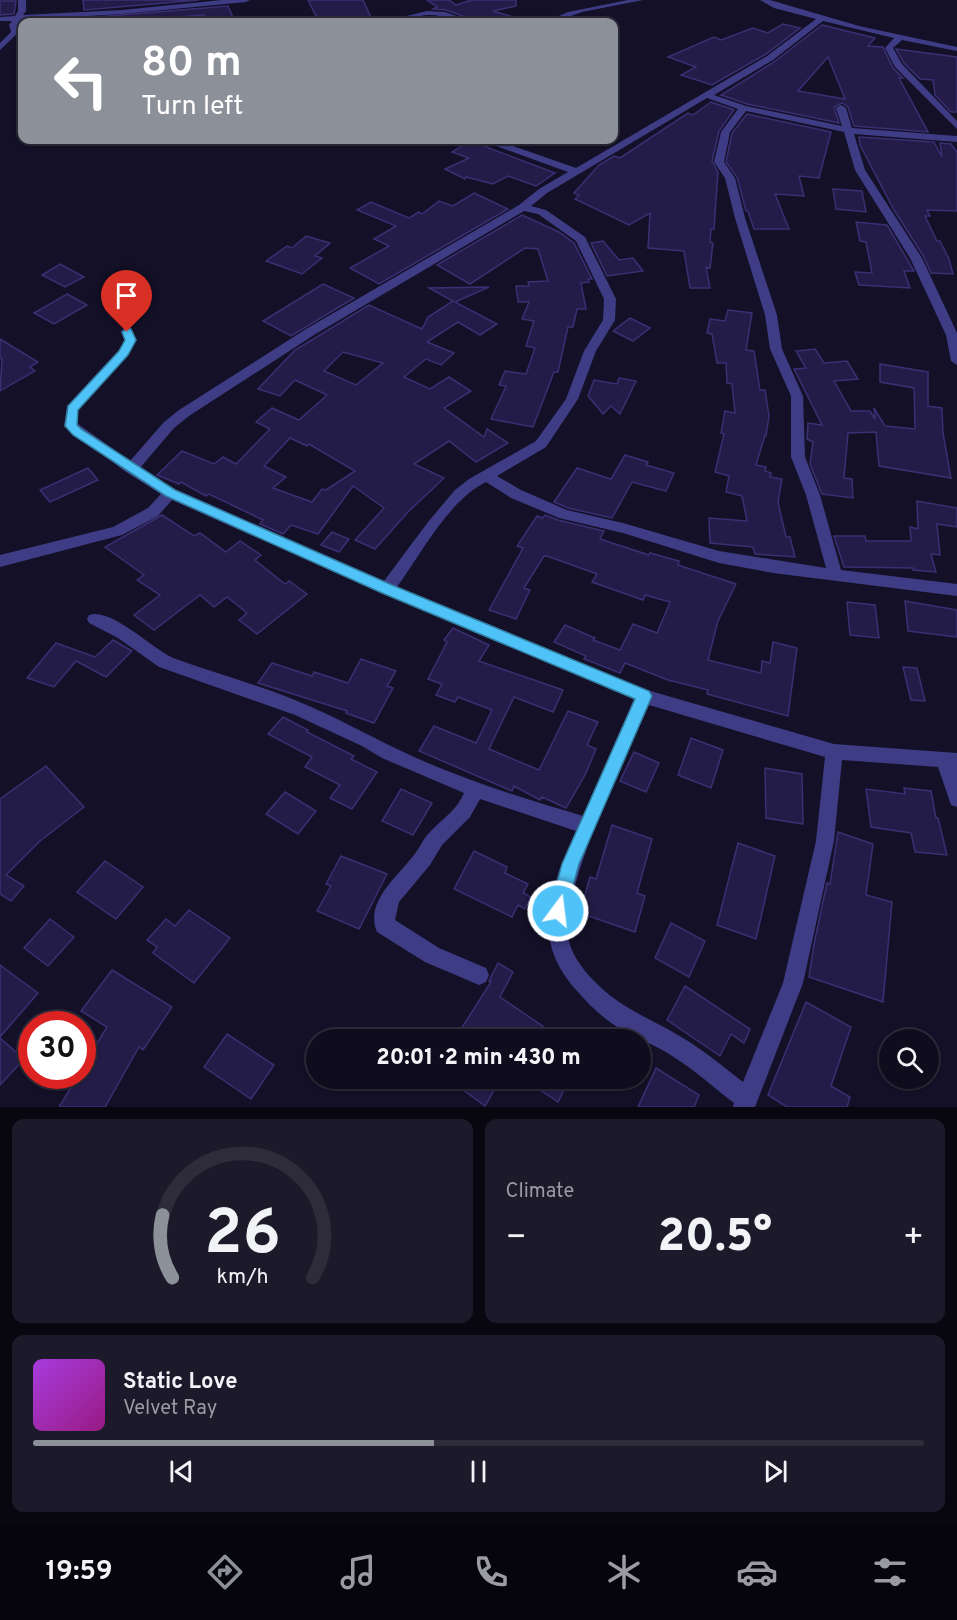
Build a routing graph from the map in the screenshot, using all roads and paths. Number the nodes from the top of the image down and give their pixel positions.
1 (22, 0) edge
2 (121, 0) edge
3 (246, 0) edge
4 (639, 0) edge
5 (764, 0) edge
6 (122, 12) junction
7 (18, 18) edge
8 (20, 18) joint
9 (124, 18) edge
10 (404, 18) edge
11 (458, 18) edge
12 (561, 18) edge
13 (822, 18) junction
14 (0, 19) edge
15 (18, 20) edge
16 (899, 38) junction
17 (0, 48) edge
18 (957, 49) edge
19 (706, 95) junction
20 (744, 108) junction
21 (841, 108) dead end
22 (956, 125) edge
23 (847, 130) junction
24 (957, 139) edge
25 (499, 144) edge
26 (578, 172) junction
27 (530, 205) junction
28 (127, 332) dead end
29 (957, 361) edge
30 (131, 469) junction
31 (486, 477) junction
32 (170, 493) junction
33 (0, 561) edge
34 (836, 574) junction
35 (387, 589) junction
36 (957, 590) edge
37 (95, 619) dead end
38 (644, 696) junction
39 (834, 752) junction
40 (951, 760) edge
41 (474, 789) junction
42 (957, 799) edge
43 (587, 826) junction
44 (479, 975) dead end
45 (746, 1103) edge

1 - 8 street
2 - 6 street
3 - 6 street
4 - 12 street
5 - 13 street
6 - 8 street
6 - 9 street
7 - 14 street
10 - 11 street
13 - 16 street
13 - 19 street
15 - 17 street
16 - 18 street
16 - 22 street
19 - 20 street
19 - 26 street
20 - 23 street
20 - 34 street
21 - 23 street
23 - 24 street
23 - 29 street
25 - 26 street
26 - 27 street
27 - 30 street
27 - 31 street
28 - 30 street
30 - 32 street
31 - 34 street
31 - 35 street
32 - 33 street
32 - 35 street
34 - 36 street
35 - 38 street
37 - 41 street
38 - 39 street
38 - 43 street
39 - 40 street
39 - 45 street
40 - 42 street
41 - 43 street
41 - 44 street
43 - 45 street

